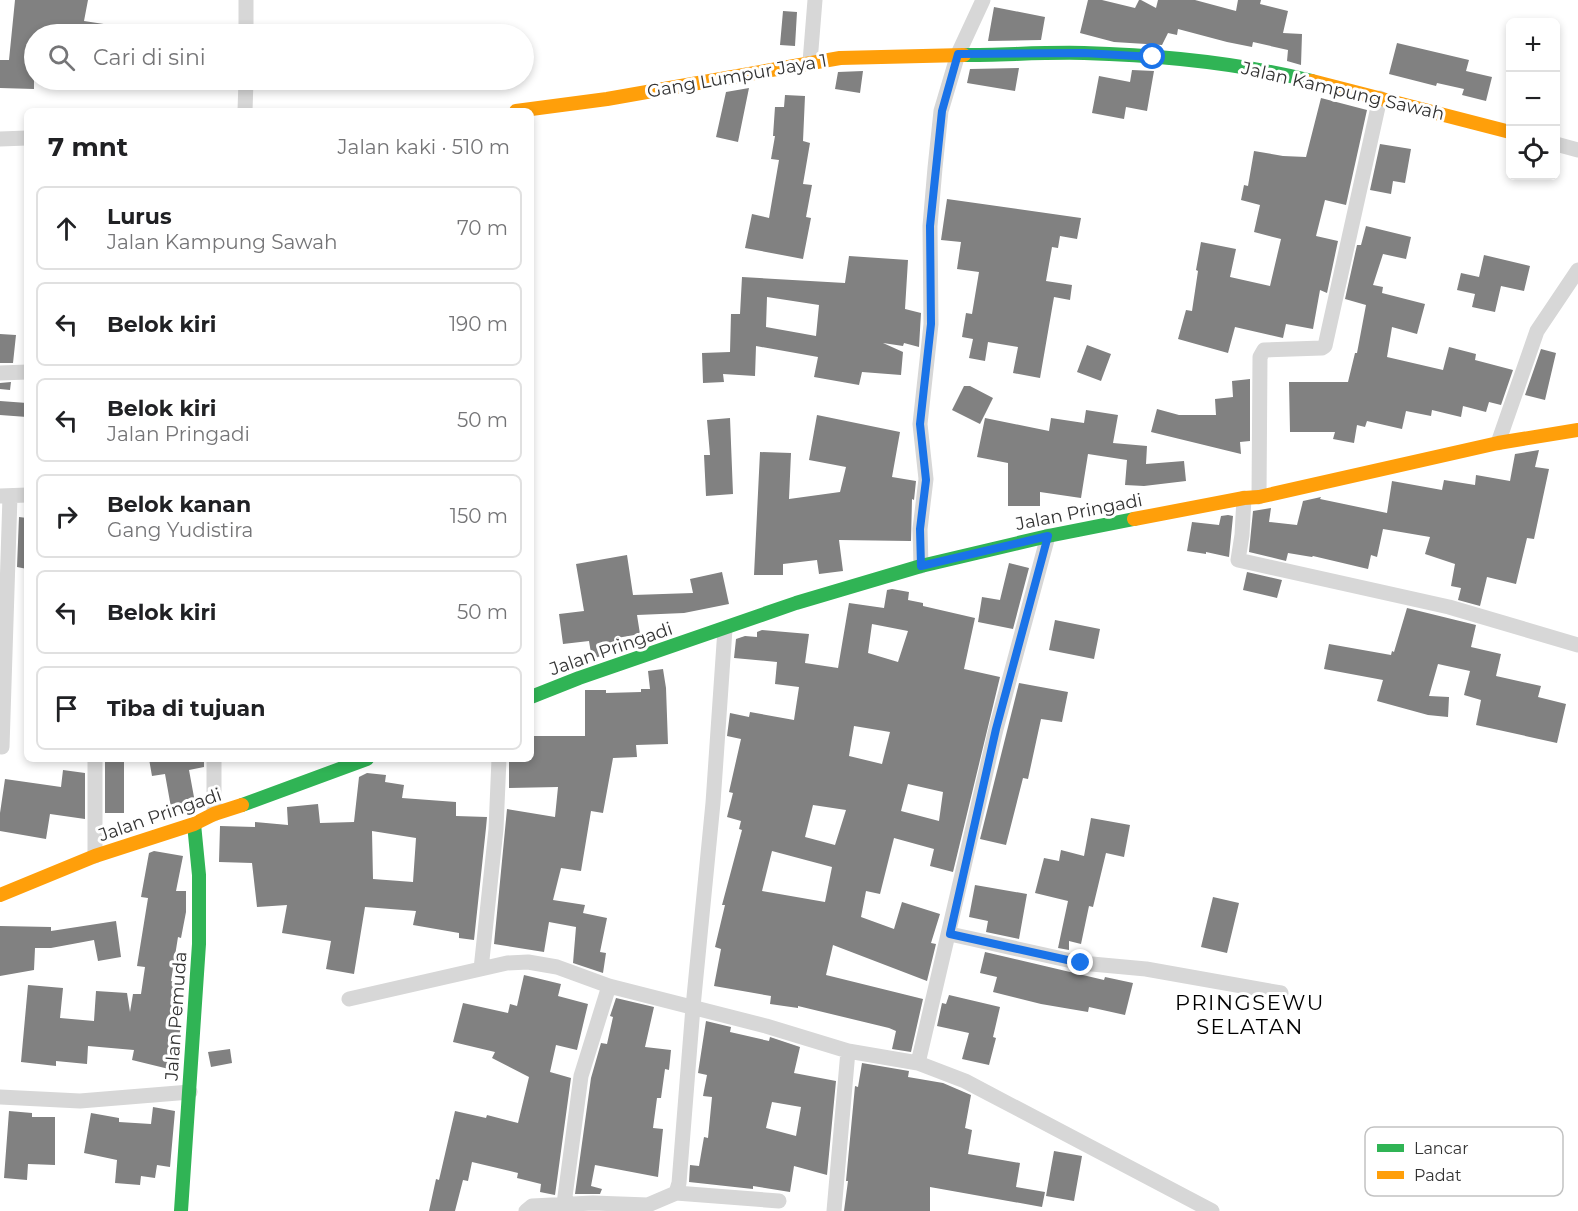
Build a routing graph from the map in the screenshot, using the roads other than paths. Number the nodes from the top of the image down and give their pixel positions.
1 (246, 0) edge
2 (815, 0) edge
3 (983, 0) edge
4 (246, 24) edge
5 (958, 54) junction
6 (810, 62) junction
7 (246, 90) edge
8 (1380, 98) junction
9 (245, 108) edge
10 (534, 109) edge
11 (1506, 131) edge
12 (24, 138) edge
13 (0, 139) edge
14 (1560, 145) edge
15 (1578, 150) edge
16 (1578, 270) edge
17 (24, 372) edge
18 (0, 373) edge
19 (1578, 430) edge
20 (1498, 443) junction
21 (24, 495) edge
22 (5, 496) edge
23 (1252, 497) junction
24 (1048, 536) junction
25 (921, 566) junction
26 (3, 628) edge
27 (725, 629) junction
28 (1578, 645) edge
29 (534, 697) edge
30 (2, 747) dead end
31 (95, 762) edge
32 (214, 762) edge
33 (359, 762) edge
34 (499, 762) edge
35 (214, 814) junction
36 (194, 824) junction
37 (95, 856) junction
38 (0, 895) edge
39 (950, 934) junction
40 (481, 969) junction
41 (609, 986) junction
42 (1281, 993) dead end
43 (349, 999) dead end
44 (693, 1007) junction
45 (848, 1051) junction
46 (918, 1063) junction
47 (190, 1092) junction
48 (0, 1097) edge
49 (676, 1193) junction
50 (779, 1201) dead end
51 (564, 1204) junction
52 (182, 1211) edge
53 (526, 1211) edge
54 (834, 1211) edge
55 (1212, 1211) edge

1 - 4 street
2 - 6 street
3 - 5 street
5 - 6 street, Gang Lumpur Jaya 1
5 - 8 street, Jalan Kampung Sawah
5 - 25 street
6 - 10 street, Gang Lumpur Jaya 1
7 - 9 street
8 - 11 street, Jalan Kampung Sawah
8 - 23 street
12 - 13 street
14 - 15 street
16 - 20 street
17 - 18 street
19 - 20 street, Jalan Pringadi
20 - 23 street, Jalan Pringadi
21 - 22 street
22 - 26 street
23 - 24 street, Jalan Pringadi
23 - 28 street
24 - 25 street, Jalan Pringadi
24 - 39 street
25 - 27 street, Jalan Pringadi
26 - 30 street
27 - 29 street, Jalan Pringadi
27 - 44 street
31 - 37 street
32 - 35 street
33 - 35 street, Jalan Pringadi
34 - 40 street
35 - 36 street, Jalan Pringadi
36 - 37 street, Jalan Pringadi
36 - 47 street, Jalan Pemuda
37 - 38 street, Jalan Pringadi
39 - 42 street
39 - 46 street
40 - 41 street
40 - 43 street
41 - 44 street
41 - 51 street
44 - 45 street
44 - 49 street
45 - 46 street
45 - 54 street
46 - 55 street
47 - 48 street
47 - 52 street, Jalan Pemuda
49 - 50 street
49 - 51 street
51 - 53 street

